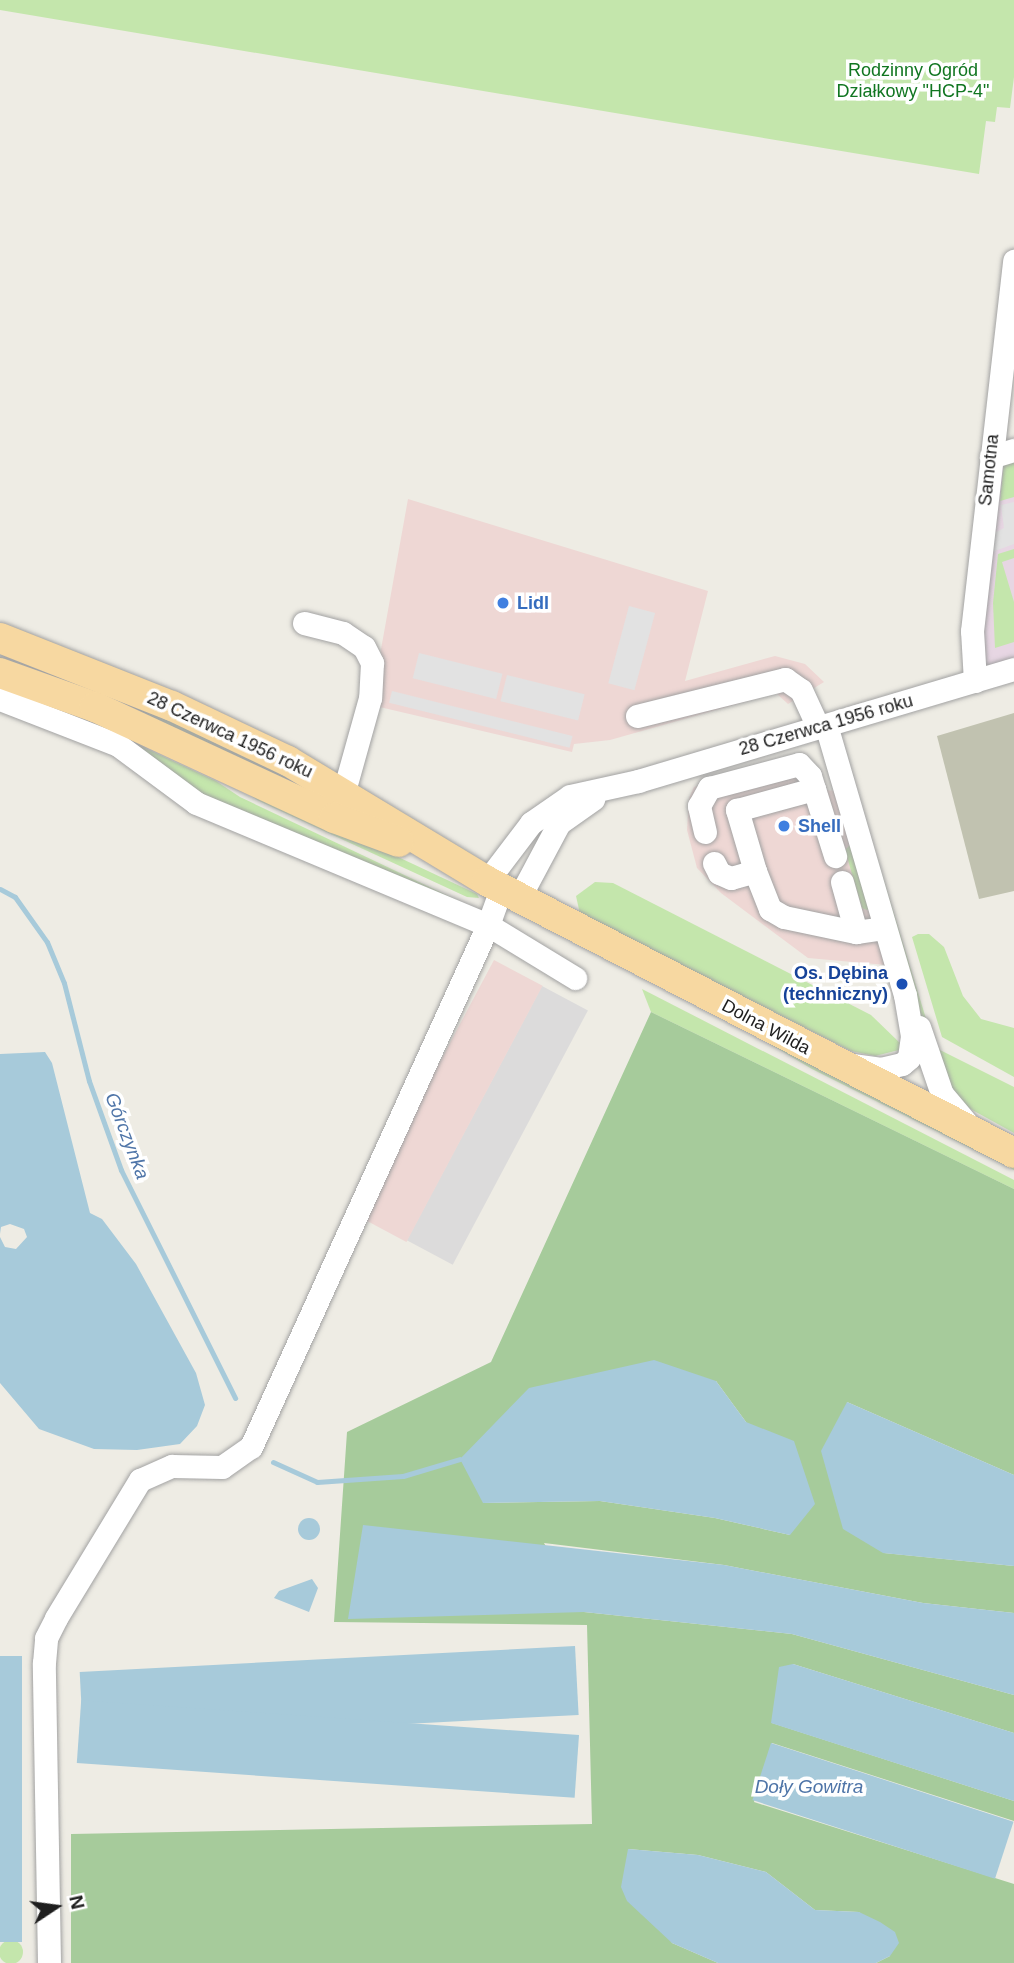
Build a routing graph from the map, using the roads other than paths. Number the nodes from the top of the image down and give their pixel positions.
1 (1014, 260) edge
2 (1014, 450) edge
3 (991, 457) junction
4 (304, 623) dead end
5 (0, 638) edge
6 (1014, 669) edge
7 (0, 673) edge
8 (975, 681) junction
9 (0, 699) edge
10 (637, 716) dead end
11 (822, 726) junction
12 (638, 781) junction
13 (812, 782) junction
14 (344, 791) junction
15 (852, 814) junction
16 (824, 822) junction
17 (705, 832) dead end
18 (835, 856) dead end
19 (446, 859) junction
20 (714, 863) dead end
21 (755, 871) junction
22 (842, 882) dead end
23 (502, 889) junction
24 (488, 925) junction
25 (886, 928) junction
26 (856, 932) junction
27 (575, 978) dead end
28 (905, 995) junction
29 (836, 1063) junction
30 (976, 1133) junction
31 (1014, 1153) edge
32 (49, 1963) edge

1 - 3 street, Samotna
2 - 3 street
3 - 8 street, Samotna
4 - 14 street
5 - 14 main road, 28 Czerwca 1956 roku
6 - 8 street, 28 Czerwca 1956 roku
7 - 19 main road, 28 Czerwca 1956 roku
8 - 11 street, 28 Czerwca 1956 roku
9 - 24 street
10 - 11 street
11 - 12 street, 28 Czerwca 1956 roku
11 - 15 street
12 - 23 street, 28 Czerwca 1956 roku
12 - 23 street, 28 Czerwca 1956 roku
13 - 16 street
13 - 17 street
13 - 21 street
14 - 19 main road, 28 Czerwca 1956 roku
15 - 16 street
15 - 25 street
16 - 18 street
19 - 23 main road, 28 Czerwca 1956 roku
20 - 21 street
21 - 26 street
22 - 26 street
23 - 24 street
23 - 29 main road, Dolna Wilda
24 - 27 street
24 - 32 street
25 - 26 street
25 - 28 street
28 - 29 street
28 - 30 street
29 - 30 main road, Dolna Wilda
30 - 31 main road, Dolna Wilda

